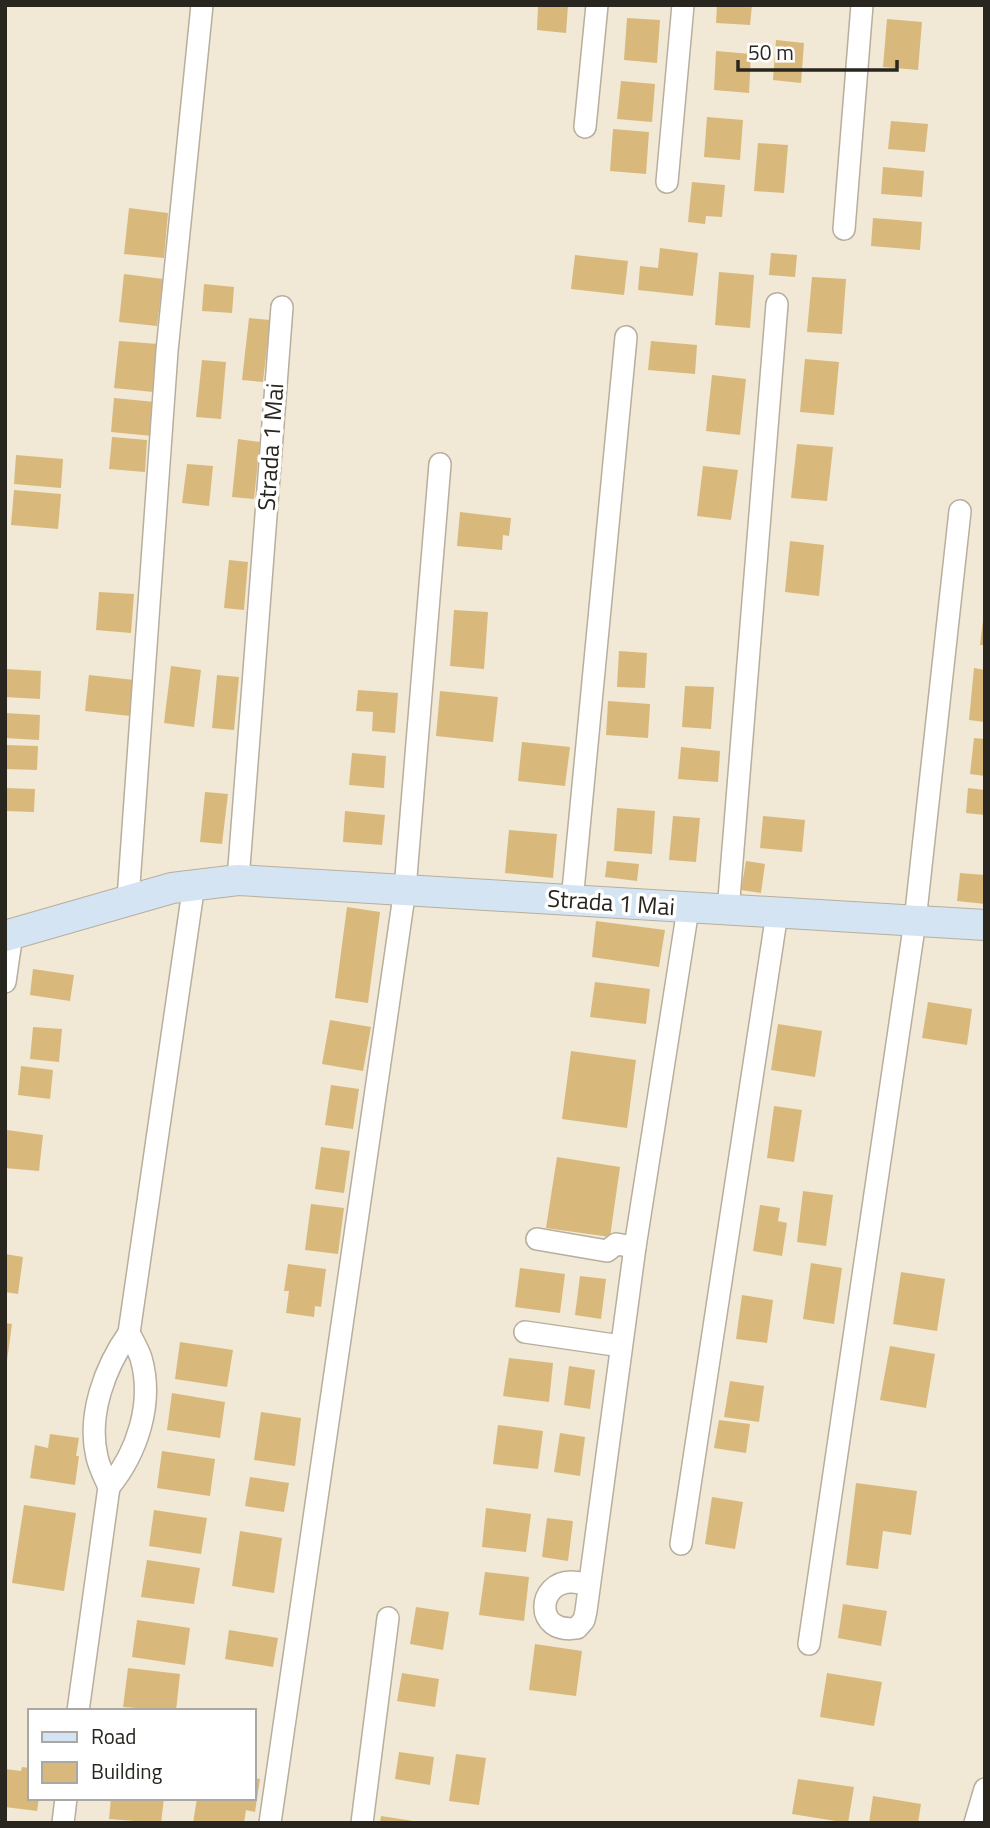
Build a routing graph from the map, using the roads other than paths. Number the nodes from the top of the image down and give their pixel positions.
1 (202, 5) edge
2 (597, 5) edge
3 (683, 5) edge
4 (862, 5) edge
5 (585, 127) dead end
6 (667, 182) dead end
7 (844, 229) dead end
8 (777, 304) dead end
9 (282, 307) dead end
10 (626, 337) dead end
11 (440, 464) dead end
12 (960, 511) dead end
13 (238, 880) junction
14 (194, 884) junction
15 (405, 889) junction
16 (128, 899) junction
17 (572, 901) junction
18 (688, 909) junction
19 (728, 911) junction
20 (777, 913) junction
21 (915, 921) junction
22 (985, 925) edge
23 (9, 935) edge
24 (5, 982) edge
25 (537, 1239) dead end
26 (635, 1247) junction
27 (525, 1332) dead end
28 (129, 1333) junction
29 (621, 1346) junction
30 (109, 1487) junction
31 (681, 1544) dead end
32 (589, 1585) dead end
33 (388, 1618) dead end
34 (809, 1644) dead end
35 (78, 1709) edge
36 (985, 1789) edge
37 (66, 1800) edge
38 (63, 1823) edge
39 (270, 1823) edge
40 (362, 1823) edge
41 (975, 1823) edge

1 - 16 street
2 - 5 street
3 - 6 street
4 - 7 street
8 - 19 street
9 - 13 street, Strada 1 Mai
10 - 17 street
11 - 15 street
12 - 21 street
13 - 14 street, Strada 1 Mai
13 - 15 street, Strada 1 Mai
14 - 16 street, Strada 1 Mai
14 - 28 street
15 - 17 street, Strada 1 Mai
15 - 39 street
16 - 23 street, Strada 1 Mai
17 - 18 street, Strada 1 Mai
18 - 19 street, Strada 1 Mai
18 - 26 street
19 - 20 street, Strada 1 Mai
20 - 21 street, Strada 1 Mai
20 - 31 street
21 - 22 street, Strada 1 Mai
21 - 34 street
23 - 24 street, Strada 1 Mai
25 - 26 street
26 - 29 street
27 - 29 street
28 - 30 street
28 - 30 street
29 - 32 street
30 - 35 street
33 - 40 street
36 - 41 street
37 - 38 street

